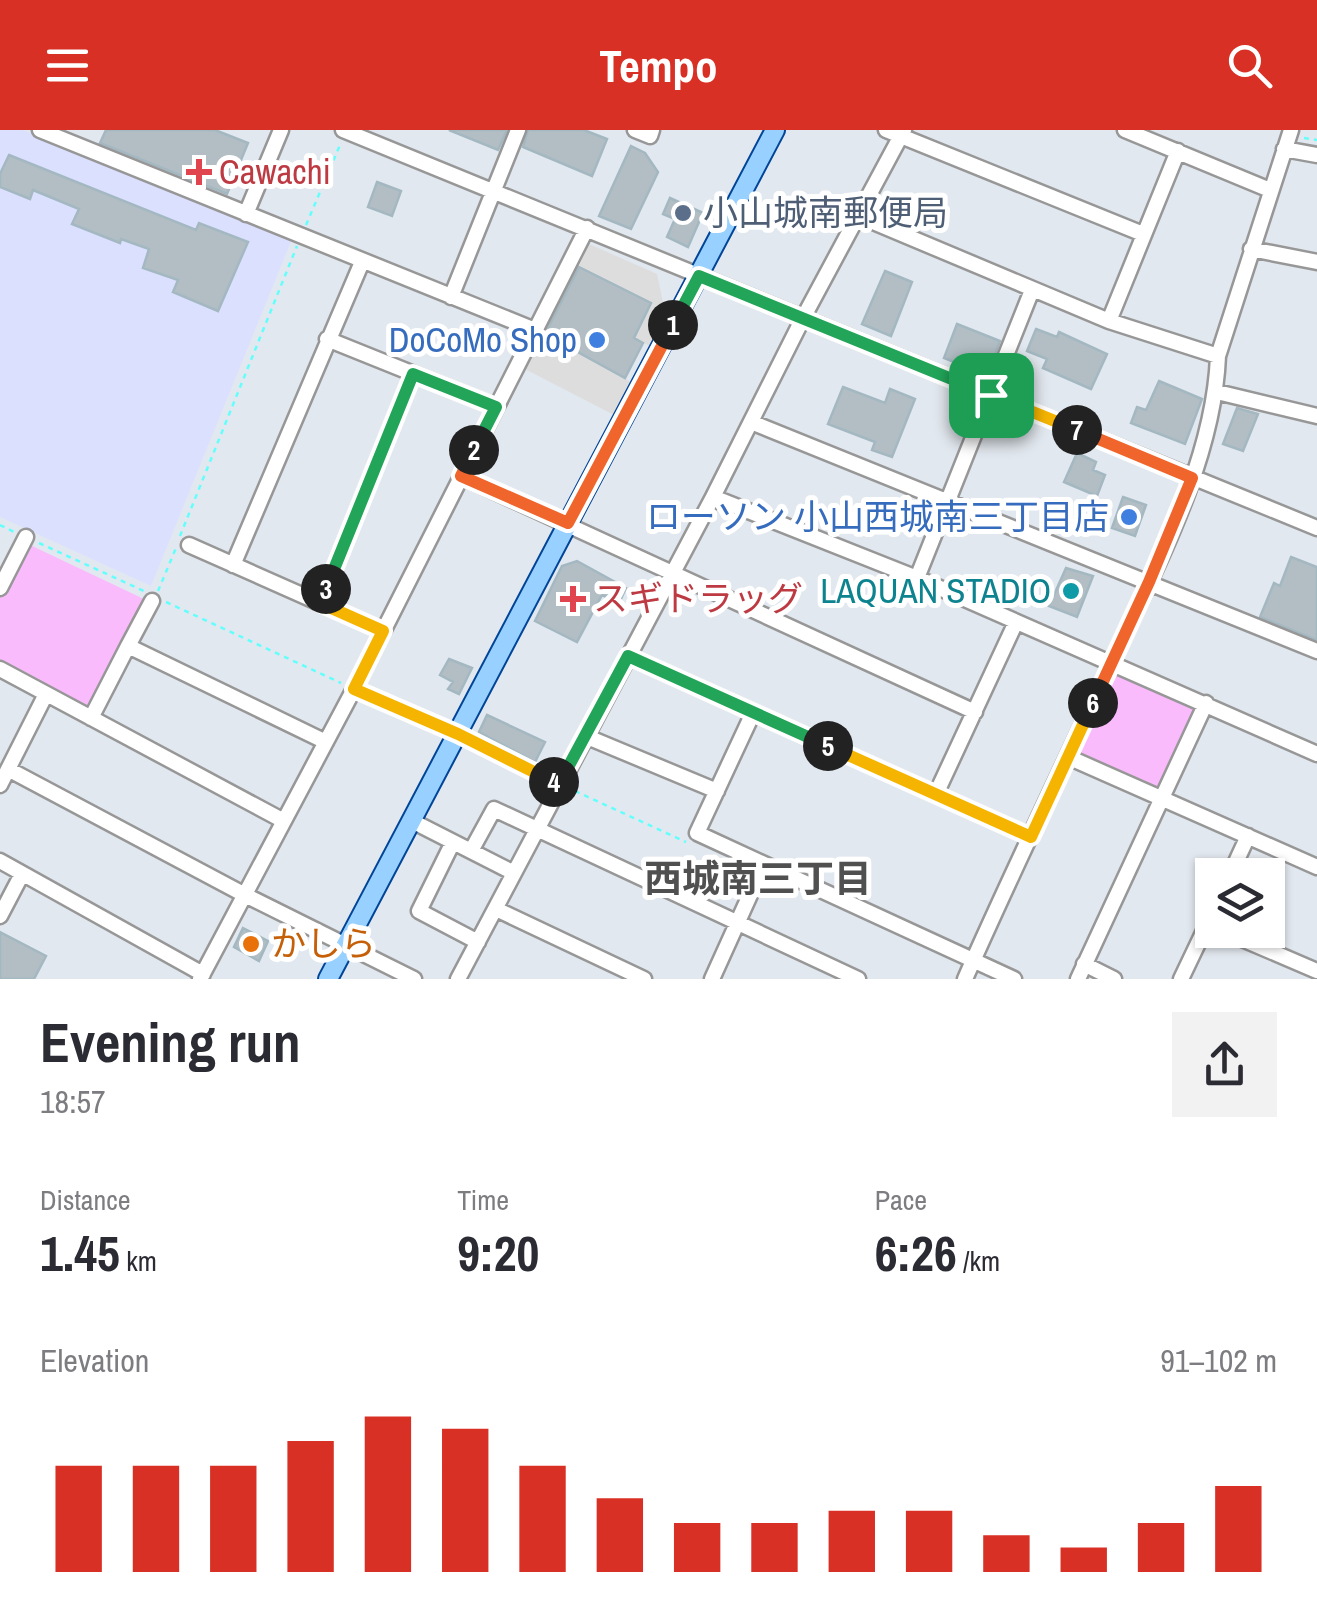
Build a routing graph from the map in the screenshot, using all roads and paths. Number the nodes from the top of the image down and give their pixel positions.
1 (40, 130) edge
2 (280, 130) edge
3 (518, 130) edge
4 (635, 130) edge
5 (652, 130) edge
6 (776, 130) edge
7 (886, 130) edge
8 (1126, 130) edge
9 (1291, 130) edge
10 (344, 131) edge
11 (903, 133) edge
12 (1284, 149) junction
13 (1178, 151) junction
14 (1317, 155) edge
15 (1270, 190) junction
16 (493, 193) junction
17 (246, 214) junction
18 (859, 216) junction
19 (587, 228) junction
20 (1142, 234) junction
21 (301, 236) junction
22 (1251, 249) junction
23 (362, 262) junction
24 (1317, 262) edge
25 (699, 276) junction
26 (1032, 290) junction
27 (451, 296) junction
28 (1110, 321) junction
29 (798, 326) junction
30 (535, 330) junction
31 (327, 339) junction
32 (1218, 356) junction
33 (413, 374) junction
34 (1216, 392) junction
35 (991, 395) junction
36 (496, 407) junction
37 (1317, 416) edge
38 (751, 422) junction
39 (461, 476) junction
40 (1192, 478) junction
41 (713, 497) junction
42 (948, 499) junction
43 (568, 523) junction
44 (0, 525) edge
45 (1317, 528) edge
46 (26, 538) junction
47 (189, 545) dead end
48 (233, 565) junction
49 (673, 572) junction
50 (917, 578) junction
51 (1149, 582) junction
52 (0, 588) edge
53 (154, 599) junction
54 (320, 603) junction
55 (1016, 622) junction
56 (383, 631) junction
57 (128, 646) junction
58 (1317, 651) edge
59 (628, 656) junction
60 (1112, 663) junction
61 (0, 669) edge
62 (354, 689) junction
63 (46, 694) junction
64 (1206, 703) junction
65 (975, 712) junction
66 (753, 713) junction
67 (91, 718) junction
68 (458, 734) junction
69 (585, 736) junction
70 (326, 742) junction
71 (1317, 754) edge
72 (1068, 757) junction
73 (8, 769) junction
74 (559, 784) junction
75 (0, 785) edge
76 (716, 791) junction
77 (936, 794) junction
78 (1162, 798) junction
79 (282, 820) junction
80 (412, 821) junction
81 (536, 830) junction
82 (1248, 836) junction
83 (1031, 837) junction
84 (453, 842) junction
85 (686, 842) dead end
86 (471, 851) junction
87 (1238, 858) edge
88 (0, 861) edge
89 (1317, 867) edge
90 (514, 873) junction
91 (22, 874) junction
92 (759, 876) dead end
93 (244, 895) junction
94 (496, 909) junction
95 (0, 916) edge
96 (738, 923) junction
97 (478, 942) junction
98 (345, 946) junction
99 (1200, 948) edge
100 (1260, 948) edge
101 (973, 960) junction
102 (1084, 964) junction
103 (1306, 972) edge
104 (201, 976) edge
105 (328, 979) edge
106 (414, 979) edge
107 (458, 979) edge
108 (644, 979) edge
109 (712, 979) edge
110 (858, 979) edge
111 (965, 979) edge
112 (1014, 979) edge
113 (1078, 979) edge
114 (1114, 979) edge
115 (1181, 979) edge

1 - 17 street
2 - 17 street
3 - 16 street
4 - 5 street
6 - 25 main road
7 - 11 street
8 - 13 street
9 - 12 street
10 - 16 street
10 - 21 path
11 - 18 street
11 - 20 street
12 - 14 street
12 - 15 street
13 - 15 street
13 - 20 street
15 - 22 street
16 - 19 street
16 - 27 street
17 - 21 street
18 - 26 street
18 - 29 street
19 - 25 street
19 - 30 street
20 - 28 street
21 - 23 street
21 - 53 path
22 - 24 street
22 - 32 street
23 - 27 street
23 - 31 street
25 - 29 street
25 - 43 main road
26 - 28 street
26 - 35 street
27 - 30 street
28 - 32 street
29 - 35 street
29 - 38 street
30 - 36 street
31 - 33 street
31 - 48 street
32 - 34 street
33 - 36 street
33 - 54 street
34 - 37 street
34 - 40 street
35 - 40 street
35 - 42 street
36 - 39 street
38 - 41 street
38 - 42 street
39 - 43 street
39 - 56 street
40 - 45 street
40 - 51 street
41 - 49 street
41 - 50 street
42 - 50 street
42 - 51 street
43 - 49 street
43 - 68 main road
44 - 46 path
46 - 52 street
46 - 53 path
47 - 48 street
48 - 54 street
49 - 59 street
49 - 65 street
50 - 55 street
51 - 58 street
51 - 60 street
53 - 57 street
53 - 62 path
54 - 56 street
55 - 60 street
55 - 65 street
56 - 62 street
57 - 67 street
57 - 70 street
59 - 66 street
59 - 69 street
60 - 64 street
60 - 72 street
61 - 63 street
62 - 68 path
62 - 70 street
63 - 67 street
63 - 73 street
64 - 71 street
64 - 78 street
65 - 77 street
66 - 76 street
66 - 77 street
67 - 79 street
68 - 74 path
68 - 80 main road
69 - 74 street
69 - 76 street
70 - 79 street
72 - 78 street
72 - 83 street
73 - 75 street
73 - 93 street
74 - 81 street
74 - 85 path
76 - 101 street
77 - 83 street
78 - 82 street
78 - 102 street
79 - 93 street
80 - 84 street
80 - 98 main road
81 - 86 street
81 - 90 street
81 - 96 street
82 - 87 street
82 - 89 street
83 - 101 street
84 - 86 street
84 - 97 street
86 - 90 street
88 - 91 street
90 - 94 street
91 - 95 street
91 - 104 street
92 - 96 street
93 - 98 street
93 - 104 street
94 - 97 street
94 - 108 street
96 - 109 street
96 - 110 street
97 - 107 street
98 - 105 main road
98 - 106 street
99 - 115 street
100 - 103 street
101 - 111 street
101 - 112 street
102 - 113 street
102 - 114 street

